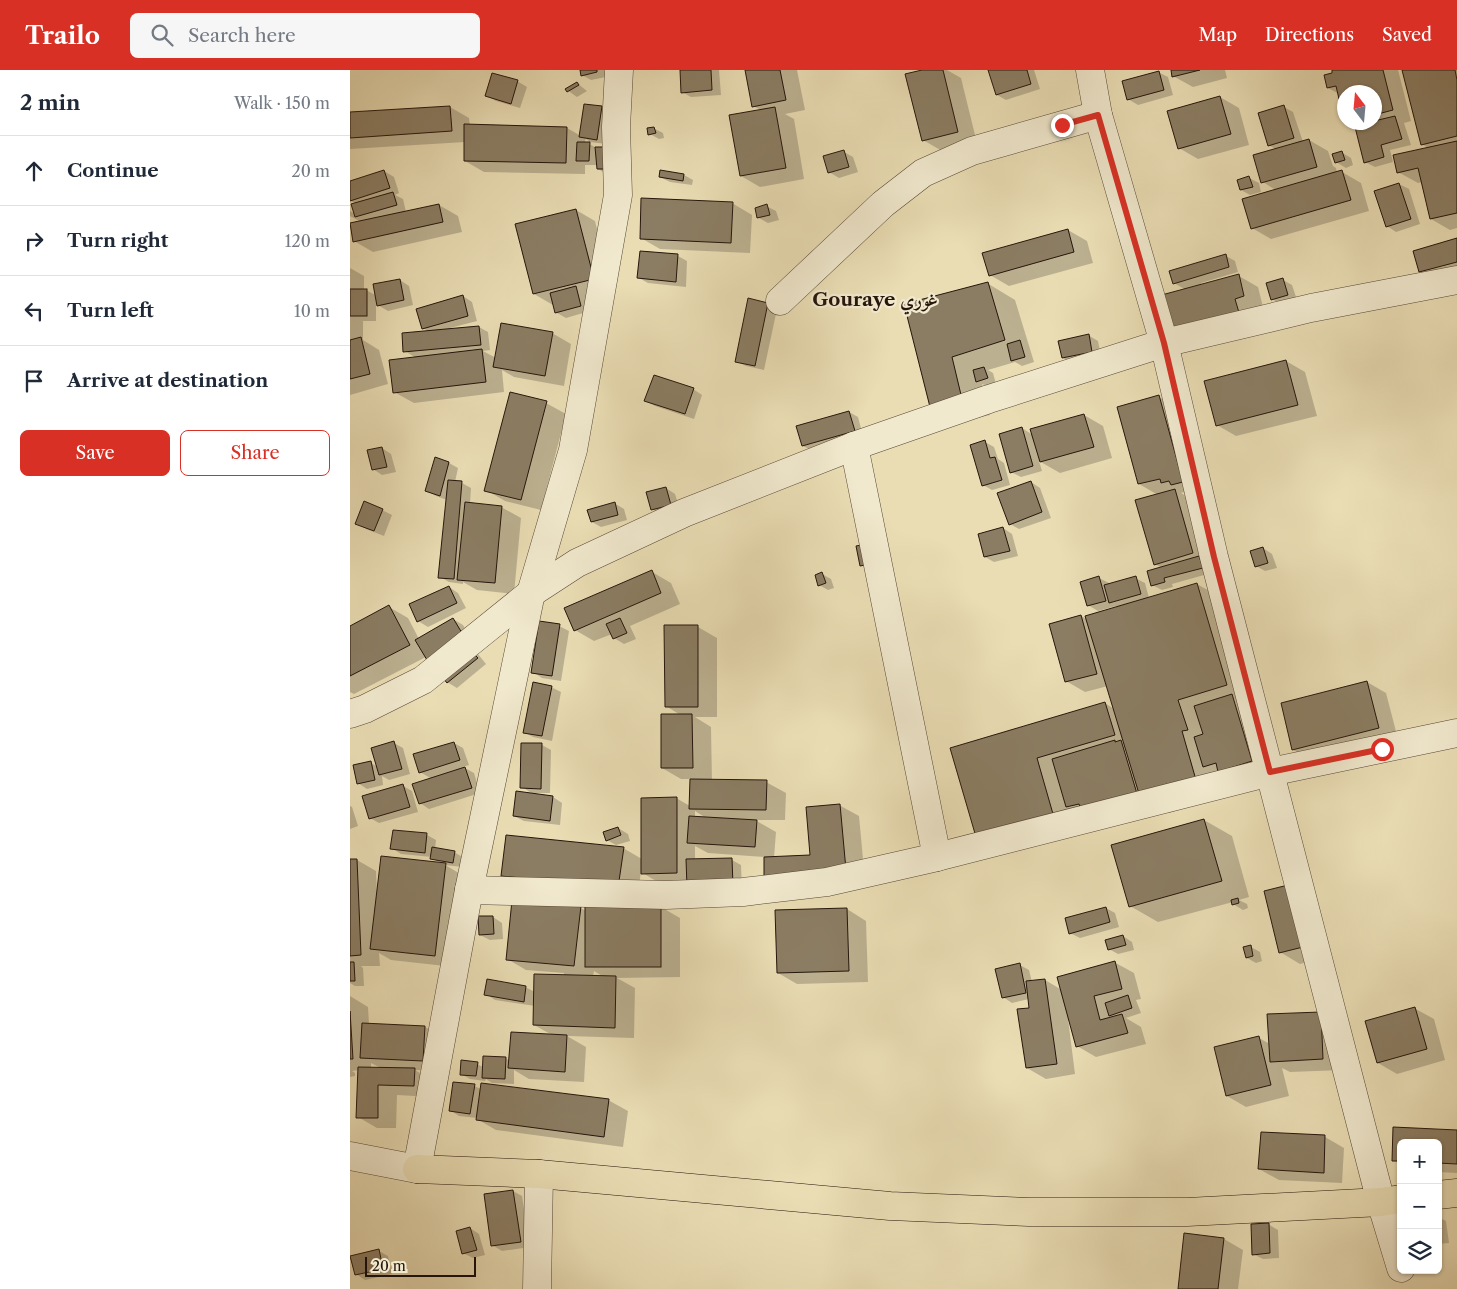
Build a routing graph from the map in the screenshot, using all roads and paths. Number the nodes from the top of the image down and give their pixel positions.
1 (619, 70) edge
2 (1090, 70) edge
3 (1098, 115) junction
4 (1457, 280) edge
5 (780, 301) dead end
6 (1164, 343) junction
7 (854, 446) junction
8 (531, 593) junction
9 (350, 714) edge
10 (1457, 733) edge
11 (1270, 772) junction
12 (937, 857) junction
13 (469, 890) junction
14 (350, 1156) edge
15 (417, 1169) junction
16 (539, 1174) junction
17 (1457, 1193) edge
18 (1442, 1195) edge
19 (1391, 1201) edge
20 (1397, 1242) edge
21 (1402, 1274) edge
22 (537, 1289) edge
23 (1407, 1289) edge

1 - 8 street
2 - 3 street
3 - 5 street
3 - 6 street
4 - 6 street
6 - 7 street
6 - 11 street
7 - 8 street
7 - 12 street
8 - 9 street
8 - 13 street
10 - 11 street
11 - 12 street
11 - 19 street
12 - 13 street
13 - 15 street
14 - 15 street
15 - 16 main road
16 - 19 main road
16 - 22 street
17 - 18 main road
19 - 20 street
21 - 23 street

